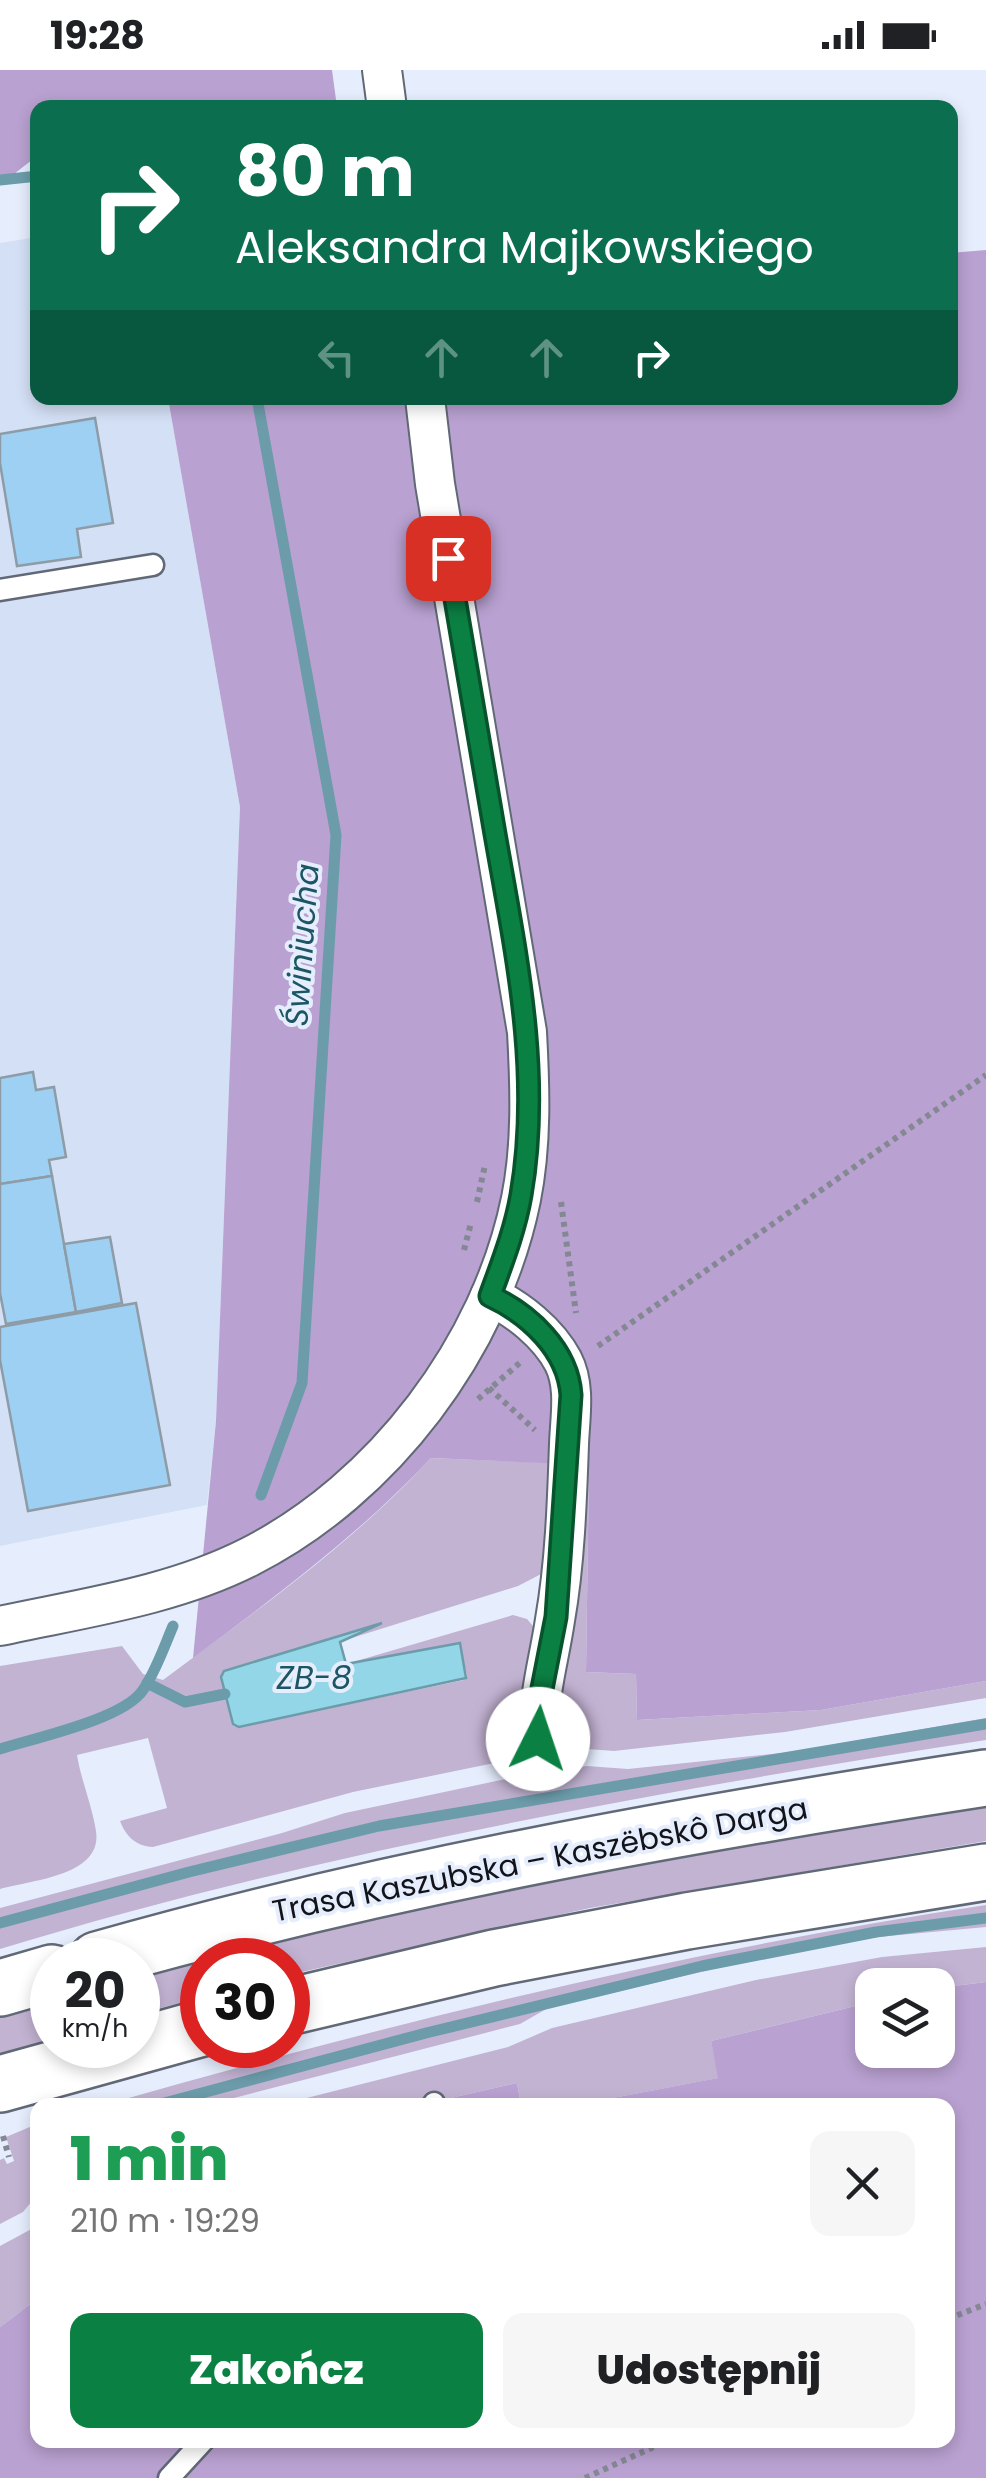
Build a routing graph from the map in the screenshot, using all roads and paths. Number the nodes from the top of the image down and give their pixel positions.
1 (382, 70) edge
2 (386, 100) edge
3 (426, 405) edge
4 (153, 564) dead end
5 (0, 590) edge
6 (986, 1075) edge
7 (487, 1155) dead end
8 (560, 1189) dead end
9 (460, 1263) dead end
10 (490, 1296) junction
11 (548, 1339) junction
12 (598, 1346) dead end
13 (456, 1362) junction
14 (491, 1389) junction
15 (475, 1401) dead end
16 (569, 1462) junction
17 (0, 1626) edge
18 (542, 1764) dead end
19 (986, 1778) edge
20 (986, 1872) edge
21 (160, 1942) edge
22 (30, 1979) edge
23 (0, 1988) edge
24 (310, 2002) edge
25 (180, 2037) edge
26 (31, 2098) edge
27 (30, 2099) edge
28 (2, 2110) edge
29 (10, 2157) dead end
30 (986, 2304) edge
31 (955, 2316) edge
32 (197, 2448) edge
33 (651, 2448) edge
34 (169, 2478) edge
35 (585, 2478) edge

1 - 2 street
3 - 10 street
4 - 5 lane
6 - 12 path
7 - 9 path
8 - 11 path
10 - 11 street
10 - 13 street
11 - 14 path
11 - 16 street
13 - 14 path
13 - 17 street
14 - 15 path
14 - 16 path
16 - 18 street
19 - 21 highway, Trasa Kaszubska – Kaszëbskô Darga
20 - 24 highway
22 - 23 highway
25 - 26 highway
27 - 28 highway
28 - 29 path
30 - 31 path
32 - 34 lane
33 - 35 path

